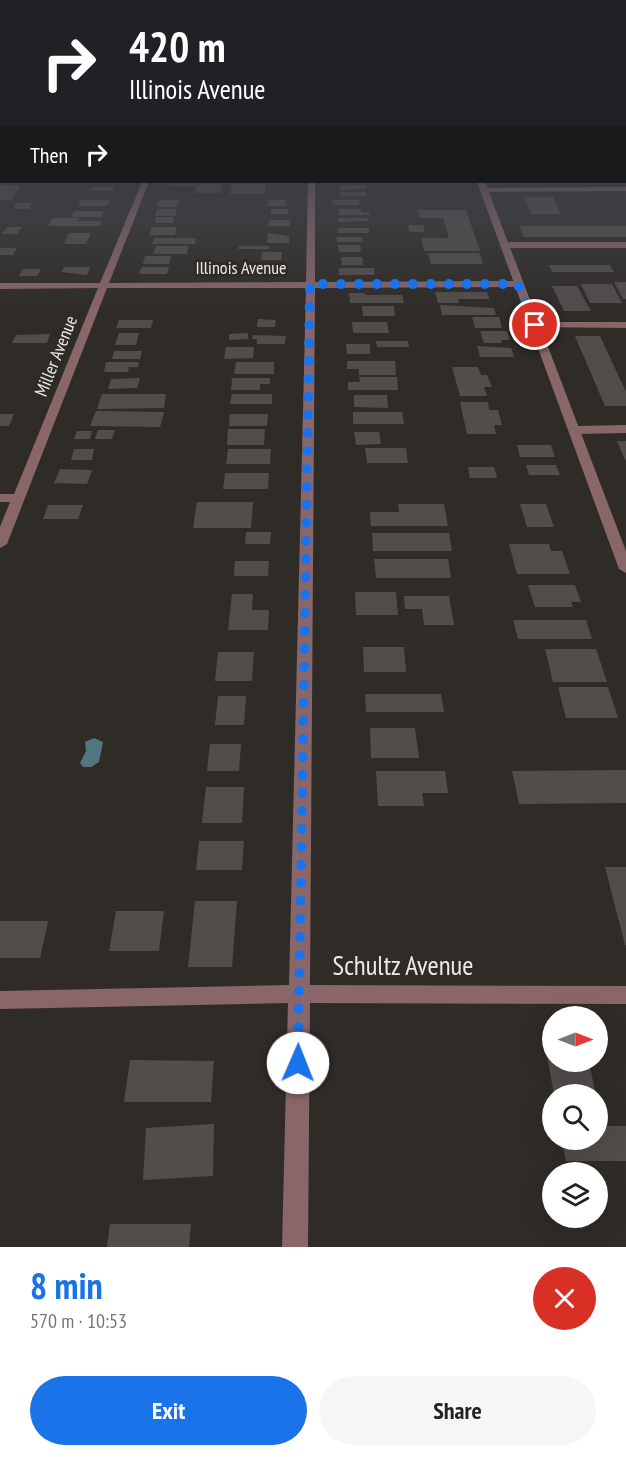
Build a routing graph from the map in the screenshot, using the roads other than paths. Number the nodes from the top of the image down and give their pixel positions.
1 (139, 195) edge
2 (312, 195) edge
3 (486, 195) edge
4 (503, 245) junction
5 (626, 245) edge
6 (310, 284) junction
7 (518, 284) junction
8 (105, 285) junction
9 (0, 286) edge
10 (535, 325) junction
11 (626, 325) edge
12 (626, 429) edge
13 (576, 430) junction
14 (0, 498) edge
15 (18, 498) junction
16 (0, 544) edge
17 (626, 569) edge
18 (300, 994) junction
19 (626, 995) edge
20 (0, 1000) edge
21 (295, 1247) edge

1 - 8 street, Miller Avenue
2 - 6 street
3 - 4 street
4 - 5 street
4 - 7 street
6 - 7 street, Illinois Avenue
6 - 8 street, Illinois Avenue
6 - 18 street
7 - 10 street
8 - 9 street, Illinois Avenue
8 - 15 street, Miller Avenue
10 - 11 street
10 - 13 street
12 - 13 street
13 - 17 street
14 - 15 street
15 - 16 street, Miller Avenue
18 - 19 street, Schultz Avenue
18 - 20 street, Schultz Avenue
18 - 21 street

